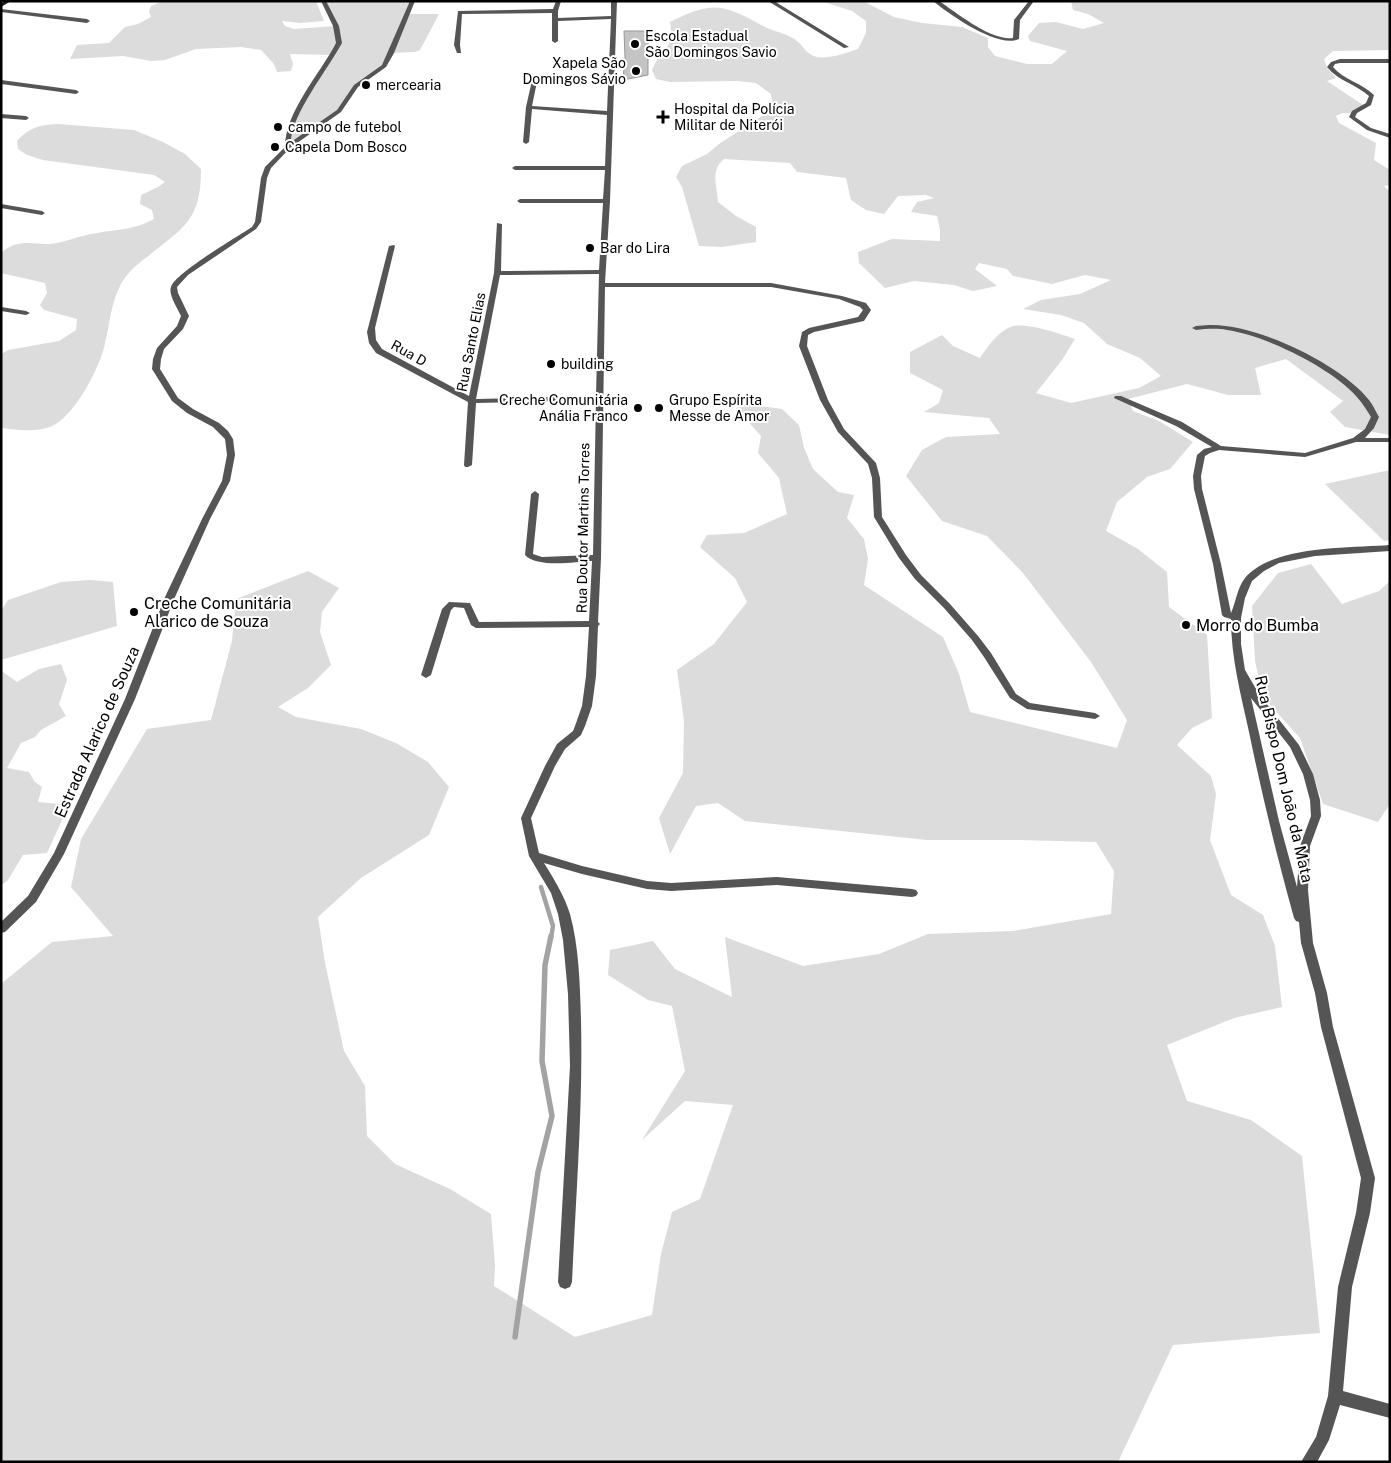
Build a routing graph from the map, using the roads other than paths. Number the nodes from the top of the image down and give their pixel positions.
1 (9, 1) edge
2 (323, 1) edge
3 (413, 1) edge
4 (559, 1) edge
5 (614, 1) edge
6 (770, 1) edge
7 (935, 1) edge
8 (1032, 1) edge
9 (1, 6) edge
10 (1, 10) edge
11 (555, 11) junction
12 (613, 17) junction
13 (554, 20) junction
14 (87, 21) dead end
15 (555, 41) dead end
16 (846, 48) dead end
17 (459, 52) dead end
18 (1390, 61) edge
19 (535, 77) dead end
20 (1, 82) edge
21 (76, 92) dead end
22 (529, 107) junction
23 (610, 113) junction
24 (1, 116) edge
25 (26, 118) dead end
26 (1390, 136) edge
27 (526, 142) dead end
28 (288, 147) junction
29 (515, 168) dead end
30 (608, 168) junction
31 (520, 201) dead end
32 (607, 201) junction
33 (1, 206) edge
34 (42, 213) dead end
35 (499, 224) dead end
36 (392, 246) dead end
37 (602, 272) junction
38 (497, 273) junction
39 (602, 285) junction
40 (1, 309) edge
41 (26, 313) dead end
42 (1196, 328) dead end
43 (600, 398) junction
44 (1118, 398) dead end
45 (472, 401) junction
46 (1356, 440) junction
47 (1390, 440) edge
48 (1220, 448) junction
49 (468, 465) dead end
50 (535, 494) dead end
51 (1390, 548) edge
52 (596, 558) junction
53 (1236, 617) junction
54 (595, 624) junction
55 (1241, 671) junction
56 (426, 675) dead end
57 (1095, 716) dead end
58 (534, 856) junction
59 (912, 893) dead end
60 (1, 929) edge
61 (1307, 943) junction
62 (565, 1282) dead end
63 (1335, 1396) junction
64 (1390, 1411) edge
65 (1308, 1462) edge

1 - 9 main road
2 - 28 street
3 - 28 street, Estrada Alarico de Souza
4 - 11 street
5 - 12 street, Rua Doutor Martins Torres
6 - 16 street
7 - 8 street
10 - 14 street
11 - 13 street
11 - 17 street
12 - 13 street
12 - 23 street, Rua Doutor Martins Torres
13 - 15 street
18 - 26 street
19 - 22 street
20 - 21 street
22 - 23 street
22 - 27 street
23 - 30 street, Rua Doutor Martins Torres
24 - 25 street
28 - 60 street, Estrada Alarico de Souza
29 - 30 street
30 - 32 street, Rua Doutor Martins Torres
31 - 32 street
32 - 37 street, Rua Doutor Martins Torres
33 - 34 street
35 - 38 street, Rua Santo Elias
36 - 45 street, Rua D
37 - 38 street
37 - 39 street, Rua Doutor Martins Torres
38 - 45 street, Rua Santo Elias
39 - 43 street, Rua Doutor Martins Torres
39 - 57 street
40 - 41 street
42 - 46 street
43 - 45 street
43 - 52 street, Rua Doutor Martins Torres
44 - 48 street
45 - 49 street, Rua Santo Elias
46 - 47 street
46 - 48 street
48 - 53 street
50 - 52 street
51 - 53 street
52 - 54 street, Rua Doutor Martins Torres
53 - 55 street
54 - 56 street
54 - 58 street, Rua Doutor Martins Torres
55 - 61 street, Rua Bispo Dom João da Mata
55 - 61 street, Rua Bispo Dom João da Mata
58 - 59 street
58 - 62 street, Rua Doutor Martins Torres
61 - 63 street, Rua Bispo Dom João da Mata
63 - 64 street
63 - 65 street, Rua Bispo Dom João da Mata

